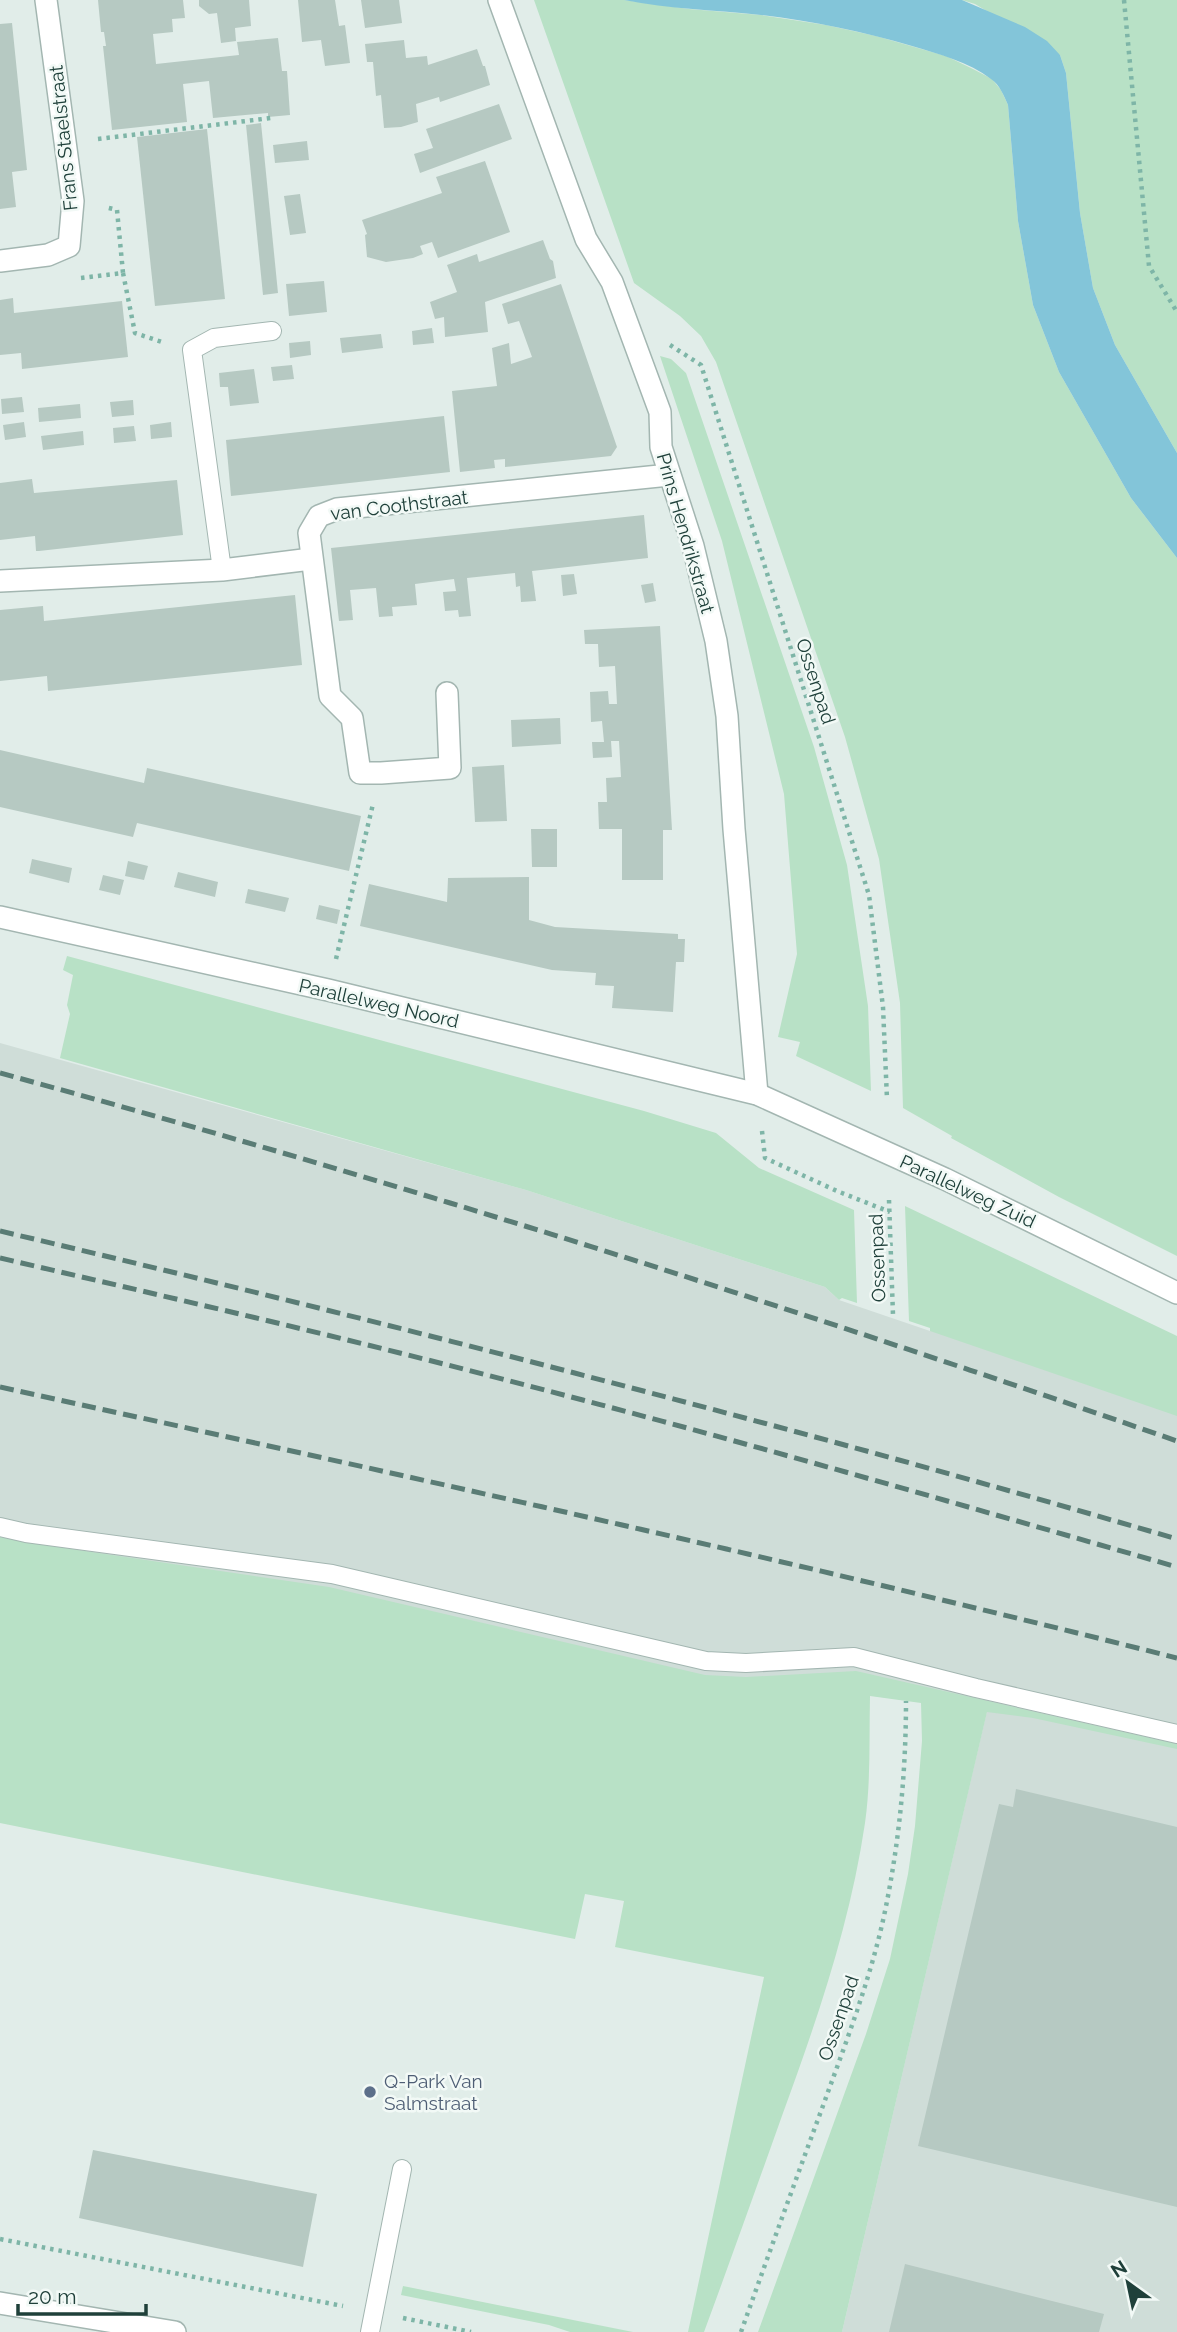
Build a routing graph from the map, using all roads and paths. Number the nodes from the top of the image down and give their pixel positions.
1 (46, 0) edge
2 (499, 0) edge
3 (1124, 0) edge
4 (271, 118) dead end
5 (66, 143) junction
6 (0, 261) edge
7 (123, 273) dead end
8 (1177, 312) edge
9 (626, 316) junction
10 (272, 331) dead end
11 (192, 350) junction
12 (669, 475) junction
13 (311, 559) junction
14 (222, 570) junction
15 (0, 581) edge
16 (447, 693) dead end
17 (381, 774) junction
18 (0, 917) edge
19 (328, 990) junction
20 (757, 1094) junction
21 (887, 1098) dead end
22 (889, 1200) dead end
23 (890, 1212) junction
24 (1177, 1293) edge
25 (893, 1315) dead end
26 (0, 1527) edge
27 (906, 1700) dead end
28 (1177, 1734) edge
29 (402, 2169) dead end
30 (0, 2239) edge
31 (0, 2303) edge
32 (373, 2312) junction
33 (175, 2332) edge
34 (370, 2332) edge
35 (471, 2332) edge
36 (741, 2332) edge

1 - 5 street, Frans Staelstraat
2 - 9 street, Prins Hendrikstraat
3 - 8 path
4 - 5 path
5 - 6 street, Frans Staelstraat
7 - 11 path
9 - 12 street, Prins Hendrikstraat
9 - 21 path, Ossenpad
10 - 11 lane
11 - 14 lane
12 - 13 street, van Coothstraat
12 - 20 street, Prins Hendrikstraat
13 - 14 street
13 - 17 street, van Coothstraat
14 - 15 street
16 - 17 street
17 - 19 path
18 - 19 street, Parallelweg Noord
19 - 20 street, Parallelweg Noord
20 - 23 path
20 - 24 street, Parallelweg Zuid
22 - 23 path, Ossenpad
23 - 25 path, Ossenpad
26 - 28 lane
27 - 36 path, Ossenpad
29 - 32 lane
30 - 32 path
31 - 33 street
32 - 34 lane
32 - 35 path

